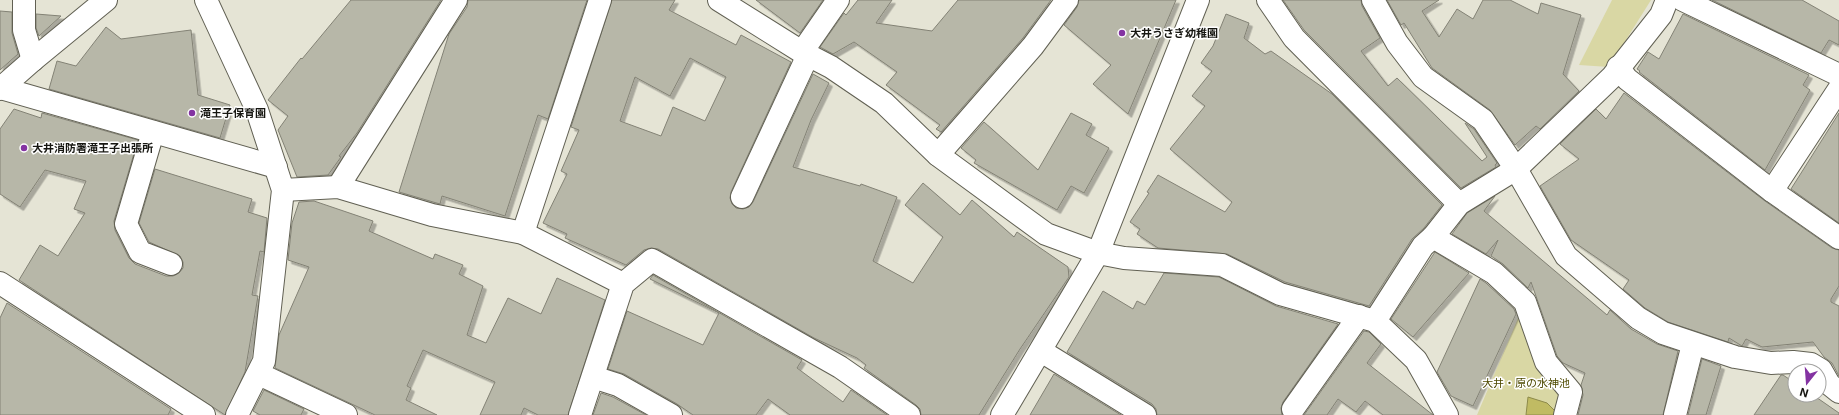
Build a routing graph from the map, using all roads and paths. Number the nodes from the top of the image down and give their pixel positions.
1 (24, 0) edge
2 (106, 0) edge
3 (206, 0) edge
4 (456, 0) edge
5 (600, 0) edge
6 (719, 0) edge
7 (838, 0) edge
8 (1067, 0) edge
9 (1198, 0) edge
10 (1268, 0) edge
11 (1373, 0) edge
12 (1667, 0) edge
13 (1683, 0) edge
14 (805, 53) junction
15 (33, 60) junction
16 (1618, 67) junction
17 (1838, 76) edge
18 (1, 89) edge
19 (153, 132) junction
20 (938, 155) junction
21 (276, 167) junction
22 (1516, 169) junction
23 (338, 187) junction
24 (283, 190) junction
25 (1772, 191) junction
26 (742, 197) dead end
27 (1459, 204) junction
28 (523, 233) junction
29 (1433, 237) junction
30 (1839, 238) edge
31 (1098, 253) junction
32 (171, 264) dead end
33 (0, 283) edge
34 (623, 284) junction
35 (1367, 319) junction
36 (1693, 344) junction
37 (1041, 351) junction
38 (259, 374) junction
39 (593, 377) junction
40 (1839, 392) edge
41 (1293, 409) dead end
42 (204, 415) edge
43 (238, 415) edge
44 (346, 415) edge
45 (580, 415) edge
46 (671, 415) edge
47 (909, 415) edge
48 (1002, 415) edge
49 (1145, 415) edge
50 (1447, 415) edge
51 (1565, 415) edge
52 (1675, 415) edge

1 - 15 street
2 - 15 street
3 - 21 street
4 - 23 street
5 - 28 street
6 - 14 street
7 - 14 street
8 - 20 street
9 - 31 street
10 - 27 street
11 - 22 street
12 - 16 street
13 - 17 street
14 - 20 street
14 - 26 street
15 - 18 street
16 - 22 street
16 - 25 street
17 - 25 street
18 - 19 street
19 - 21 street
19 - 32 street
20 - 31 street
21 - 24 street
22 - 27 street
22 - 36 street
23 - 24 street
23 - 28 street
24 - 38 street
25 - 30 street
27 - 29 street
28 - 34 street
29 - 35 street
29 - 51 street
31 - 35 street
31 - 37 street
33 - 42 street
34 - 39 street
34 - 47 street
35 - 41 street
35 - 50 street
36 - 40 street
36 - 52 street
37 - 48 street
37 - 49 street
38 - 43 street
38 - 44 street
39 - 45 street
39 - 46 street

